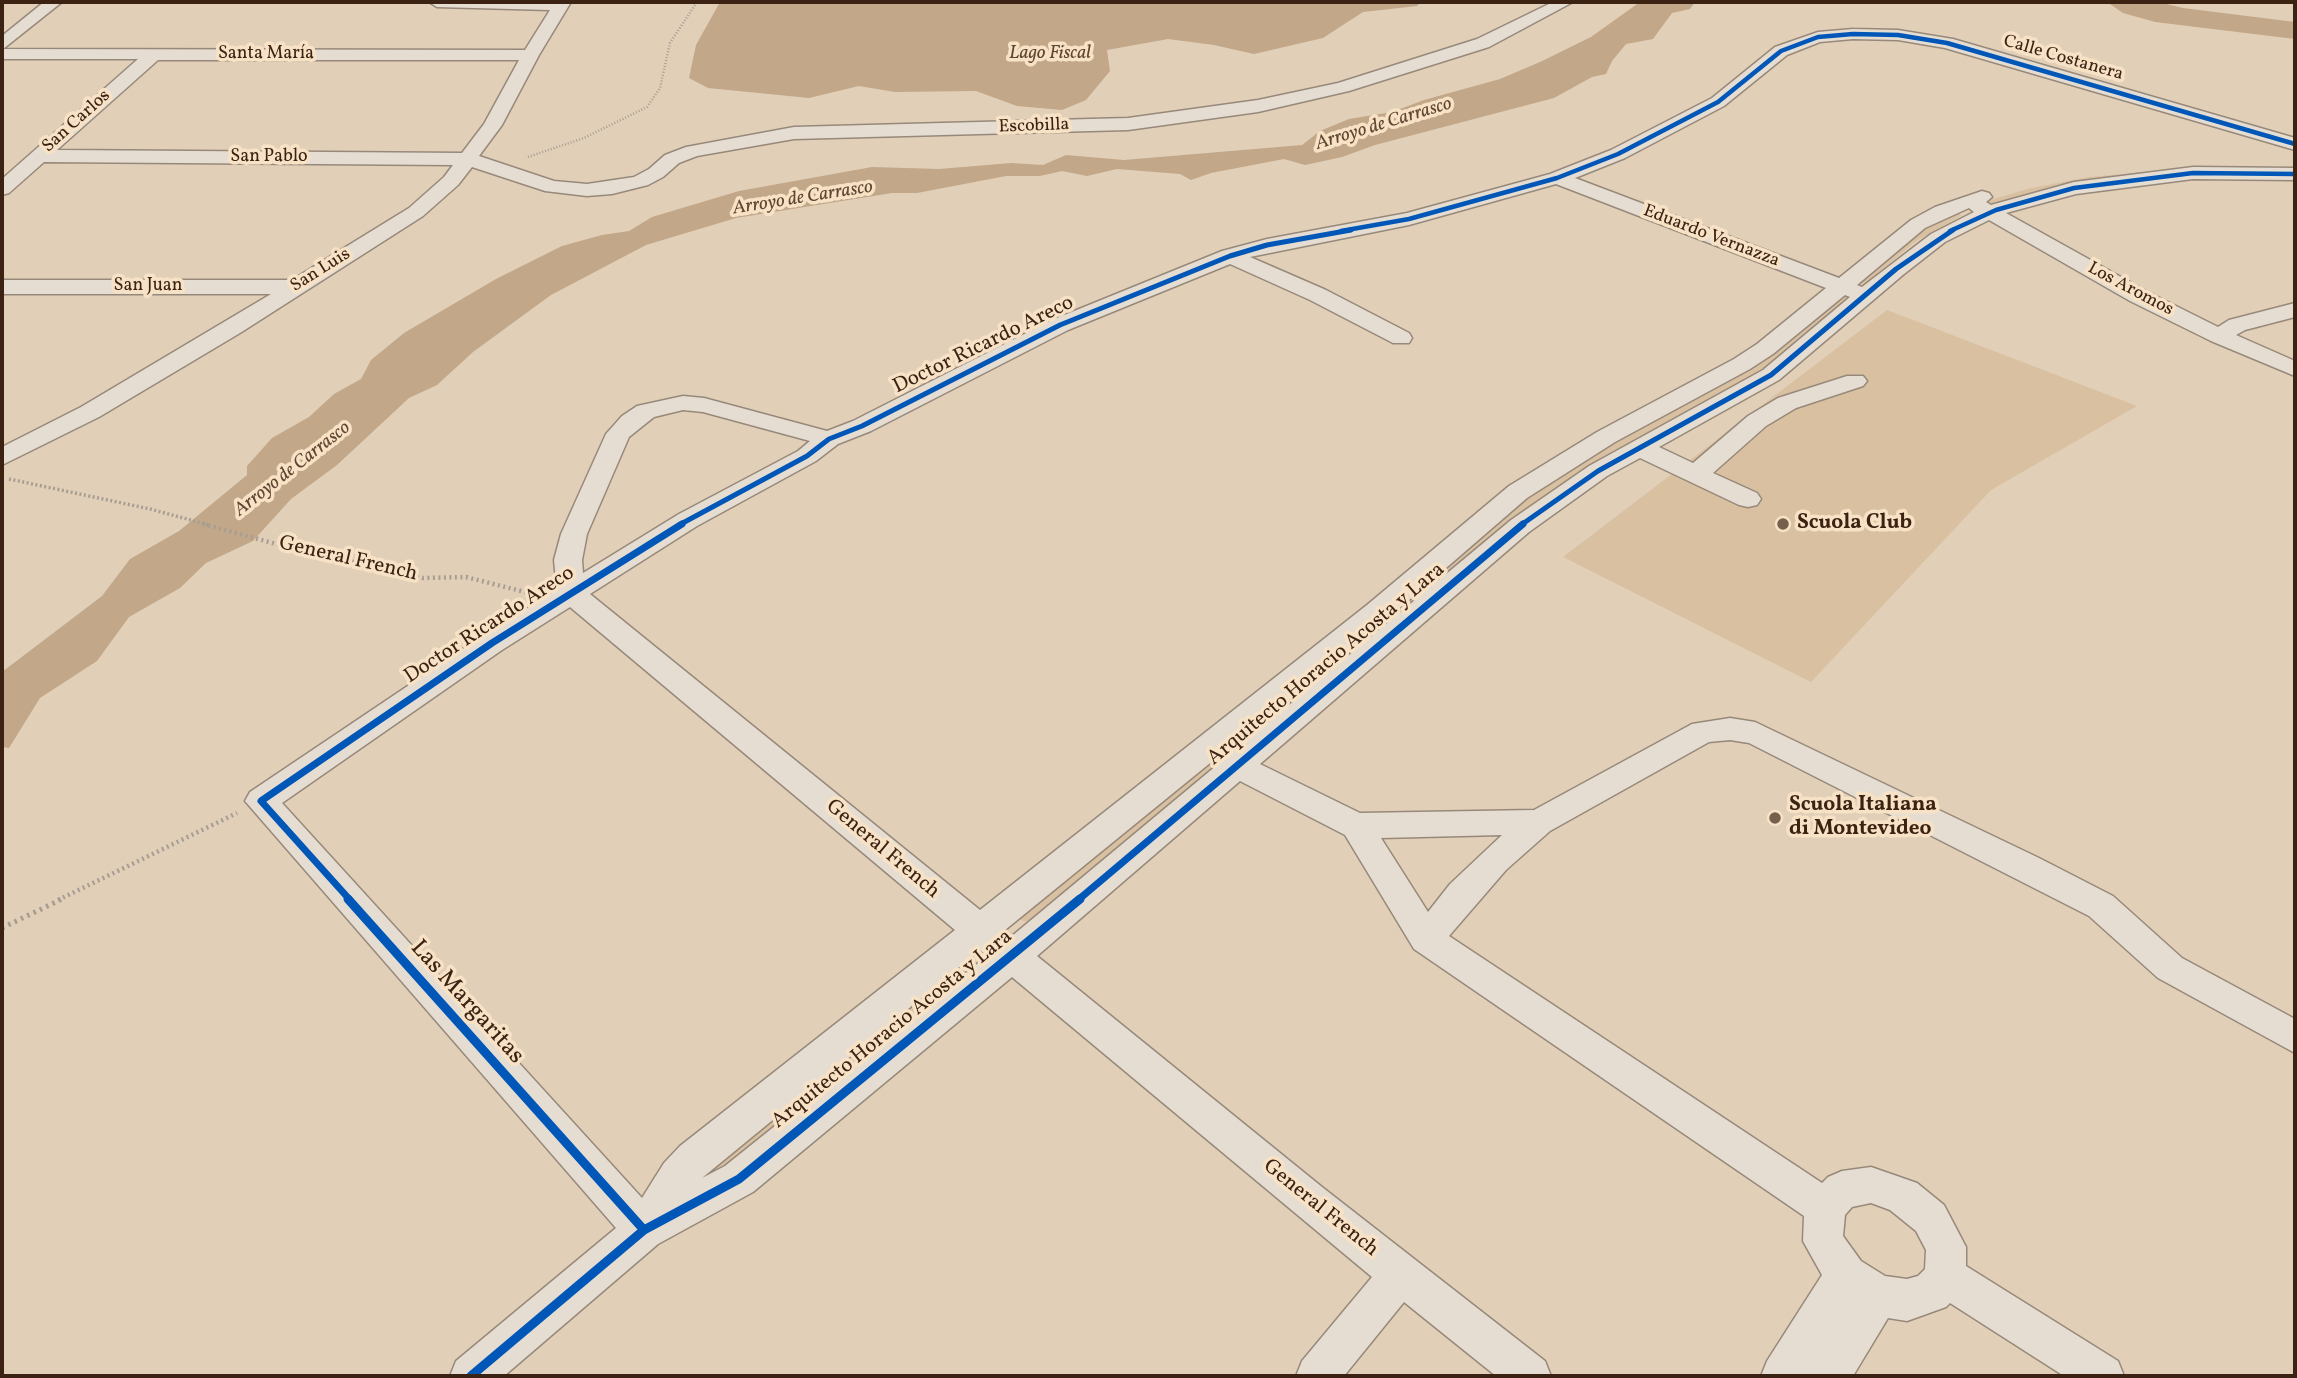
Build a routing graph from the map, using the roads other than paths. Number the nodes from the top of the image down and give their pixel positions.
1 (54, 2) edge
2 (438, 2) edge
3 (1565, 2) edge
4 (562, 3) edge
5 (1818, 37) joint
6 (2, 44) edge
7 (2, 54) edge
8 (153, 54) junction
9 (530, 55) junction
10 (2295, 144) edge
11 (39, 156) junction
12 (468, 159) junction
13 (2295, 164) edge
14 (498, 168) joint
15 (2295, 174) edge
16 (1557, 178) junction
17 (2, 189) edge
18 (1979, 207) junction
19 (1284, 242) junction
20 (1230, 256) junction
21 (2, 287) edge
22 (294, 287) junction
23 (1853, 291) junction
24 (1318, 295) junction
25 (2295, 310) edge
26 (2219, 336) junction
27 (1401, 338) dead end
28 (2295, 369) edge
29 (1855, 381) dead end
30 (829, 439) junction
31 (1638, 447) junction
32 (2, 457) edge
33 (1695, 475) junction
34 (1748, 499) dead end
35 (571, 593) junction
36 (1263, 702) junction
37 (1290, 719) junction
38 (1235, 765) junction
39 (261, 801) joint
40 (1539, 822) junction
41 (1356, 826) junction
42 (979, 930) junction
43 (1426, 939) junction
44 (1011, 957) junction
45 (2295, 1037) edge
46 (1825, 1207) junction
47 (644, 1230) junction
48 (1401, 1274) junction
49 (1945, 1276) junction
50 (1862, 1285) junction
51 (471, 1376) edge
52 (1317, 1376) edge
53 (1530, 1376) edge
54 (1782, 1376) edge
55 (1829, 1376) edge
56 (2103, 1376) edge

1 - 6 street
2 - 4 street
3 - 14 street, Escobilla
4 - 9 street, San Luis
5 - 10 street, Calle Costanera
5 - 16 street, Doctor Ricardo Areco
7 - 8 street, Santa María
8 - 9 street, Santa María
8 - 11 street, San Carlos
9 - 12 street, San Luis
11 - 12 street, San Pablo
11 - 17 street, San Carlos
12 - 14 street, San Pablo
12 - 22 street, San Luis
13 - 18 street, Arquitecto Horacio Acosta y Lara
15 - 18 street, Arquitecto Horacio Acosta y Lara
16 - 19 street, Doctor Ricardo Areco
16 - 23 street, Eduardo Vernazza
18 - 23 street, Arquitecto Horacio Acosta y Lara
18 - 26 street, Los Aromos
19 - 20 street, Doctor Ricardo Areco
19 - 24 street
20 - 24 street
20 - 30 street, Doctor Ricardo Areco
21 - 22 street, San Juan
22 - 32 street, San Luis
23 - 31 street, Arquitecto Horacio Acosta y Lara
23 - 36 street, Arquitecto Horacio Acosta y Lara
24 - 27 street
25 - 26 street
26 - 28 street, Los Aromos
29 - 33 street
30 - 35 street, Doctor Ricardo Areco
30 - 35 street
31 - 33 street
31 - 37 street, Arquitecto Horacio Acosta y Lara
33 - 34 street
35 - 39 street, Doctor Ricardo Areco
35 - 42 street, General French
36 - 37 street
36 - 42 street, Arquitecto Horacio Acosta y Lara
37 - 38 street, Arquitecto Horacio Acosta y Lara
38 - 41 street
38 - 44 street, Arquitecto Horacio Acosta y Lara
39 - 47 street, Las Margaritas
40 - 41 street
40 - 43 street
40 - 45 street
41 - 43 street
42 - 44 street, General French
42 - 47 street, Arquitecto Horacio Acosta y Lara
43 - 46 street
44 - 47 street, Arquitecto Horacio Acosta y Lara
44 - 48 street, General French
46 - 49 street
46 - 50 street
47 - 51 street, Arquitecto Horacio Acosta y Lara
48 - 52 street
48 - 53 street, General French
49 - 50 street
49 - 56 street
50 - 54 street
50 - 55 street

